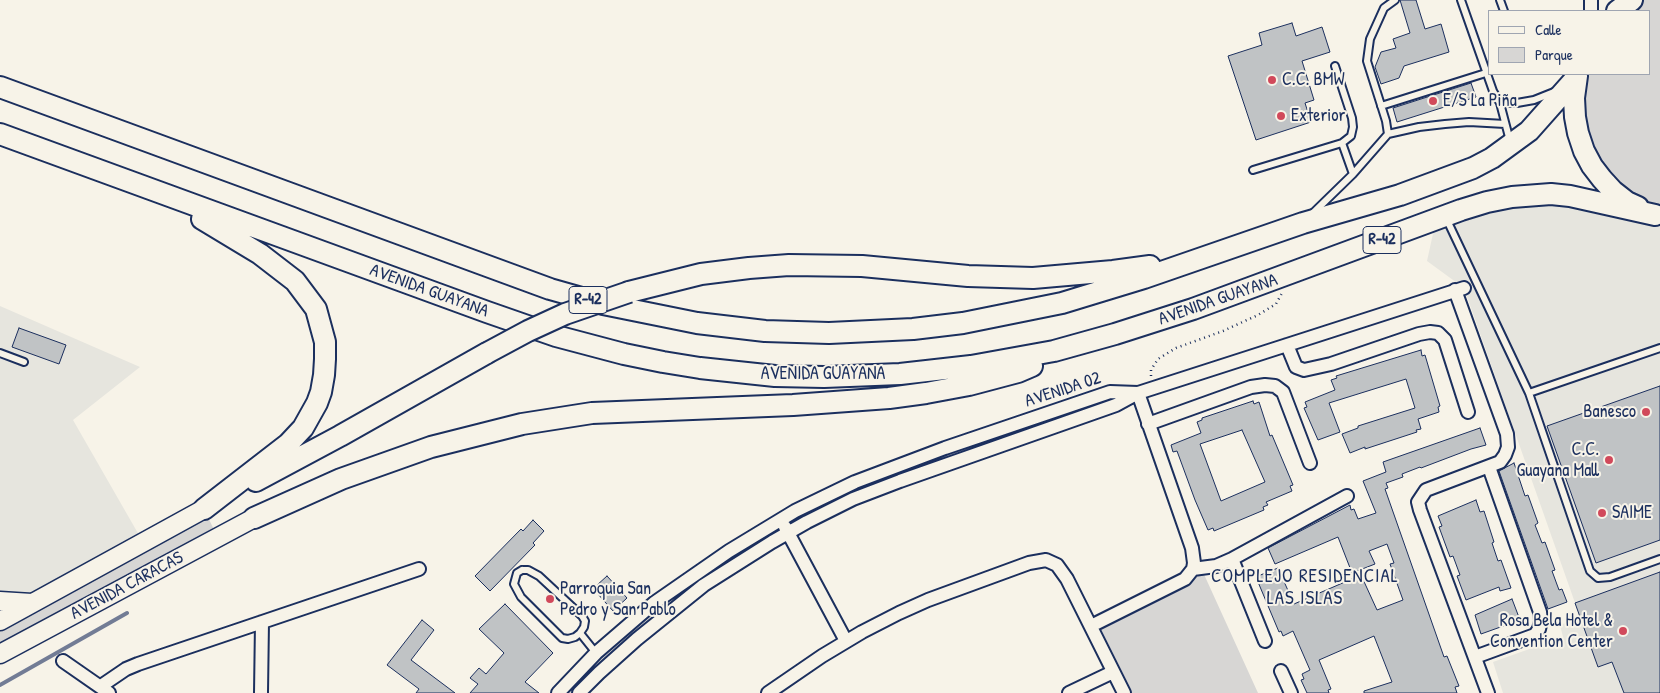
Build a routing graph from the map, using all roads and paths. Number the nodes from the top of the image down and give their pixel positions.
1 (1395, 0) edge
2 (1460, 0) edge
3 (1632, 0) edge
4 (1618, 10) edge
5 (1334, 66) dead end
6 (1488, 73) edge
7 (1489, 75) edge
8 (1573, 80) edge
9 (0, 87) edge
10 (1500, 103) junction
11 (1381, 106) junction
12 (1505, 124) junction
13 (0, 134) edge
14 (1388, 134) junction
15 (1342, 143) junction
16 (1510, 145) junction
17 (1253, 170) dead end
18 (1353, 174) junction
19 (159, 193) junction
20 (1446, 216) junction
21 (1657, 216) edge
22 (1303, 223) junction
23 (1201, 258) junction
24 (1282, 277) junction
25 (1115, 334) junction
26 (1287, 345) junction
27 (1660, 348) edge
28 (0, 353) edge
29 (24, 362) dead end
30 (1152, 388) junction
31 (1138, 393) junction
32 (1529, 393) junction
33 (1468, 412) dead end
34 (1148, 424) junction
35 (1310, 463) dead end
36 (1490, 467) junction
37 (1347, 496) dead end
38 (204, 509) junction
39 (254, 518) joint
40 (781, 519) junction
41 (788, 533) junction
42 (1232, 559) junction
43 (1660, 560) edge
44 (419, 569) dead end
45 (1193, 569) junction
46 (0, 601) edge
47 (32, 603) junction
48 (0, 622) edge
49 (262, 622) junction
50 (1091, 626) junction
51 (580, 633) junction
52 (846, 641) junction
53 (1265, 641) dead end
54 (596, 653) junction
55 (0, 654) edge
56 (1475, 657) junction
57 (63, 661) dead end
58 (1281, 671) dead end
59 (1113, 672) junction
60 (105, 690) edge
61 (261, 693) edge
62 (558, 693) edge
63 (579, 693) edge
64 (768, 693) edge
65 (1069, 693) edge
66 (1124, 693) edge
67 (1291, 693) edge
68 (1488, 693) edge

1 - 11 lane
2 - 6 lane
3 - 4 main road
5 - 15 lane
6 - 11 lane
7 - 10 lane
8 - 10 lane
8 - 16 main road, R-42
8 - 21 main road, R-42
9 - 23 main road, R-42
10 - 12 lane
11 - 14 lane
12 - 14 lane
12 - 16 lane
13 - 19 main road, AVENIDA GUAYANA / R-42
14 - 18 lane
15 - 17 lane
15 - 18 lane
16 - 22 main road, R-42
18 - 22 lane
19 - 25 main road, AVENIDA GUAYANA / R-42
19 - 38 main road
20 - 21 main road, AVENIDA GUAYANA / R-42
20 - 24 main road, AVENIDA GUAYANA / R-42
20 - 32 lane
22 - 23 main road, R-42
23 - 38 main road, bridge
24 - 25 main road, AVENIDA GUAYANA / R-42
24 - 30 path
25 - 39 main road
26 - 30 street
26 - 33 street
26 - 36 street
27 - 32 lane
28 - 29 lane
30 - 31 street
31 - 34 street
31 - 40 street, AVENIDA 02
31 - 41 street, AVENIDA 02
32 - 43 lane
34 - 35 street
34 - 45 street
36 - 56 street
36 - 56 street
37 - 42 street
38 - 47 street, AVENIDA CARACAS
39 - 55 street, AVENIDA CARACAS
40 - 41 street
40 - 54 street, AVENIDA 02
41 - 52 street
41 - 63 street, AVENIDA 02
42 - 45 street
42 - 53 street
44 - 49 street
45 - 50 street
46 - 47 street
47 - 48 street, AVENIDA CARACAS
49 - 60 street
49 - 61 street
50 - 52 street
50 - 59 street
51 - 51 lane
51 - 54 lane
52 - 64 street
54 - 62 street, AVENIDA 02
56 - 68 street
57 - 60 street
58 - 67 street
59 - 65 street
59 - 66 street

